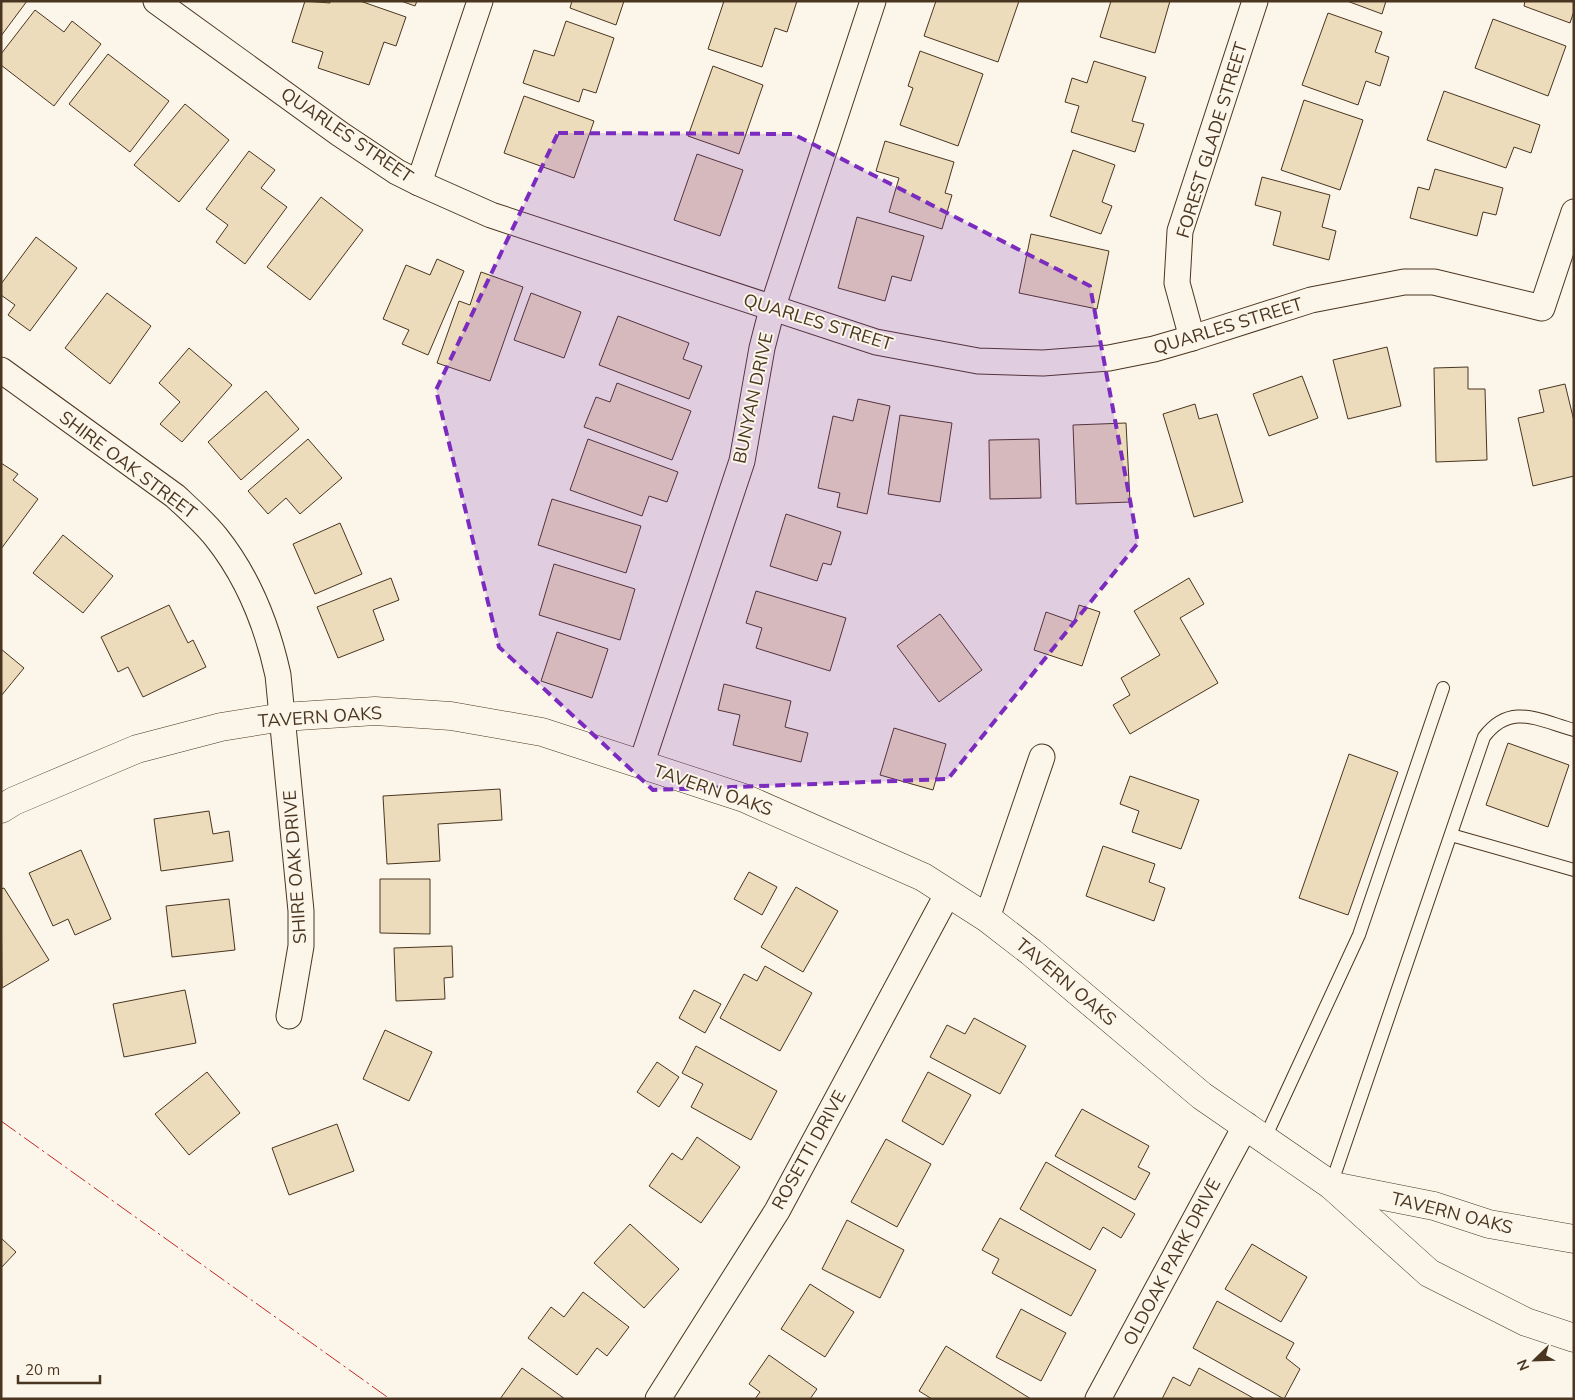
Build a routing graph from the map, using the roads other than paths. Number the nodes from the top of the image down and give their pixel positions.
1 (156, 1) edge
2 (480, 1) edge
3 (873, 1) edge
4 (1255, 1) edge
5 (419, 183) junction
6 (1574, 212) edge
7 (772, 309) junction
8 (1192, 338) junction
9 (1, 370) edge
10 (1443, 688) dead end
11 (283, 717) junction
12 (1574, 730) edge
13 (1042, 758) dead end
14 (641, 765) junction
15 (1, 809) edge
16 (1451, 835) junction
17 (1574, 870) edge
18 (948, 893) junction
19 (988, 918) junction
20 (289, 1016) dead end
21 (1255, 1132) junction
22 (1331, 1185) junction
23 (1574, 1239) edge
24 (1574, 1338) edge
25 (658, 1399) edge
26 (1098, 1399) edge

1 - 5 street, QUARLES STREET
2 - 5 street
3 - 7 street, BUNYAN DRIVE
4 - 8 street, FOREST GLADE STREET
5 - 7 street, QUARLES STREET
6 - 8 street, QUARLES STREET
7 - 8 street, QUARLES STREET
7 - 14 street, BUNYAN DRIVE
9 - 11 street, SHIRE OAK STREET
10 - 21 lane
11 - 14 street, TAVERN OAKS
11 - 15 street, TAVERN OAKS
11 - 20 street, SHIRE OAK DRIVE
12 - 16 lane
13 - 19 street
14 - 18 street, TAVERN OAKS
16 - 17 lane
16 - 22 lane
18 - 19 street, TAVERN OAKS
18 - 25 street, ROSETTI DRIVE
19 - 21 street, TAVERN OAKS
21 - 22 street, TAVERN OAKS
21 - 26 street, OLDOAK PARK DRIVE
22 - 23 street, TAVERN OAKS
22 - 24 street, TAVERN OAKS

